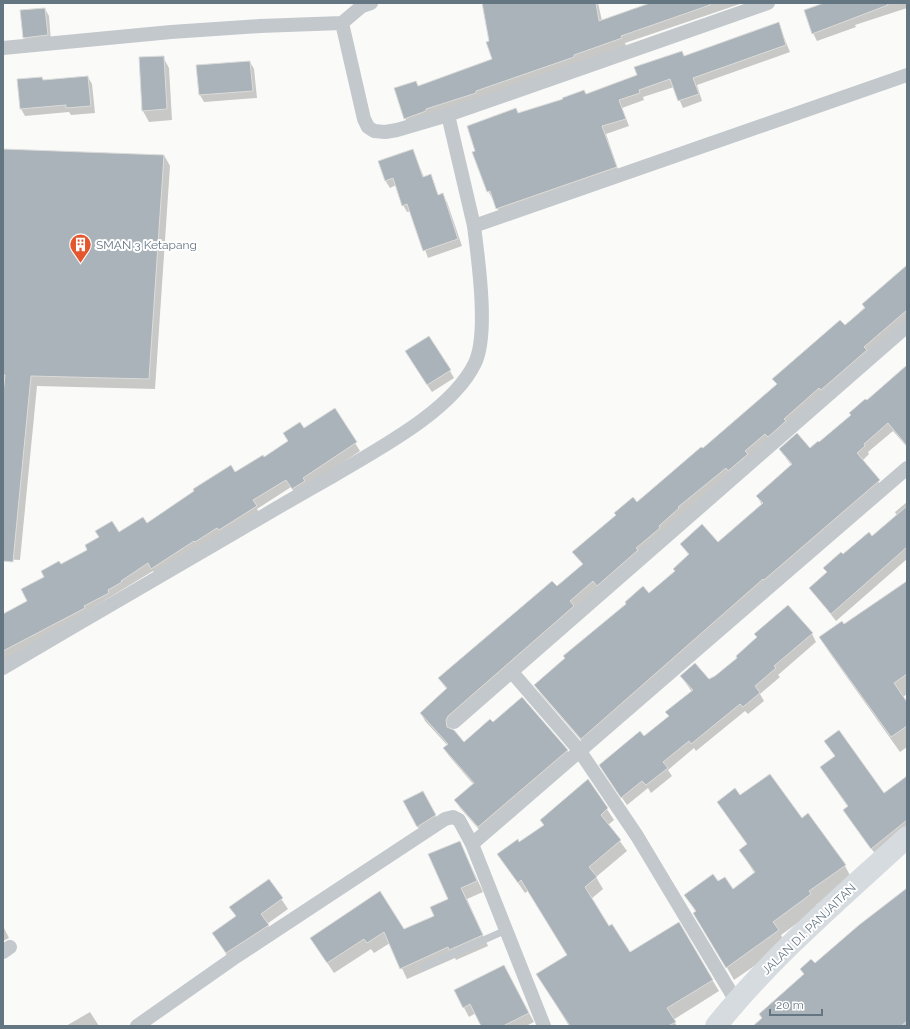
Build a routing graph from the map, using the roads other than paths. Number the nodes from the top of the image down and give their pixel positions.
1 (768, 3) edge
2 (365, 4) edge
3 (342, 23) junction
4 (3, 48) edge
5 (907, 75) edge
6 (448, 115) junction
7 (474, 226) junction
8 (907, 326) edge
9 (907, 468) edge
10 (3, 668) edge
11 (511, 671) junction
12 (454, 722) dead end
13 (579, 750) junction
14 (907, 837) edge
15 (472, 844) junction
16 (506, 930) junction
17 (424, 967) dead end
18 (736, 1001) junction
19 (137, 1026) edge
20 (544, 1026) edge
21 (716, 1026) edge

1 - 6 street
2 - 3 street
3 - 4 street
3 - 6 street
5 - 7 street
6 - 7 street
7 - 10 street
8 - 11 street
9 - 13 street
11 - 12 street
11 - 13 street
13 - 15 street
13 - 18 street
14 - 18 highway, JALAN D.I. PANJAITAN
15 - 16 street
15 - 19 street
16 - 17 lane
16 - 20 street
18 - 21 highway, JALAN D.I. PANJAITAN

